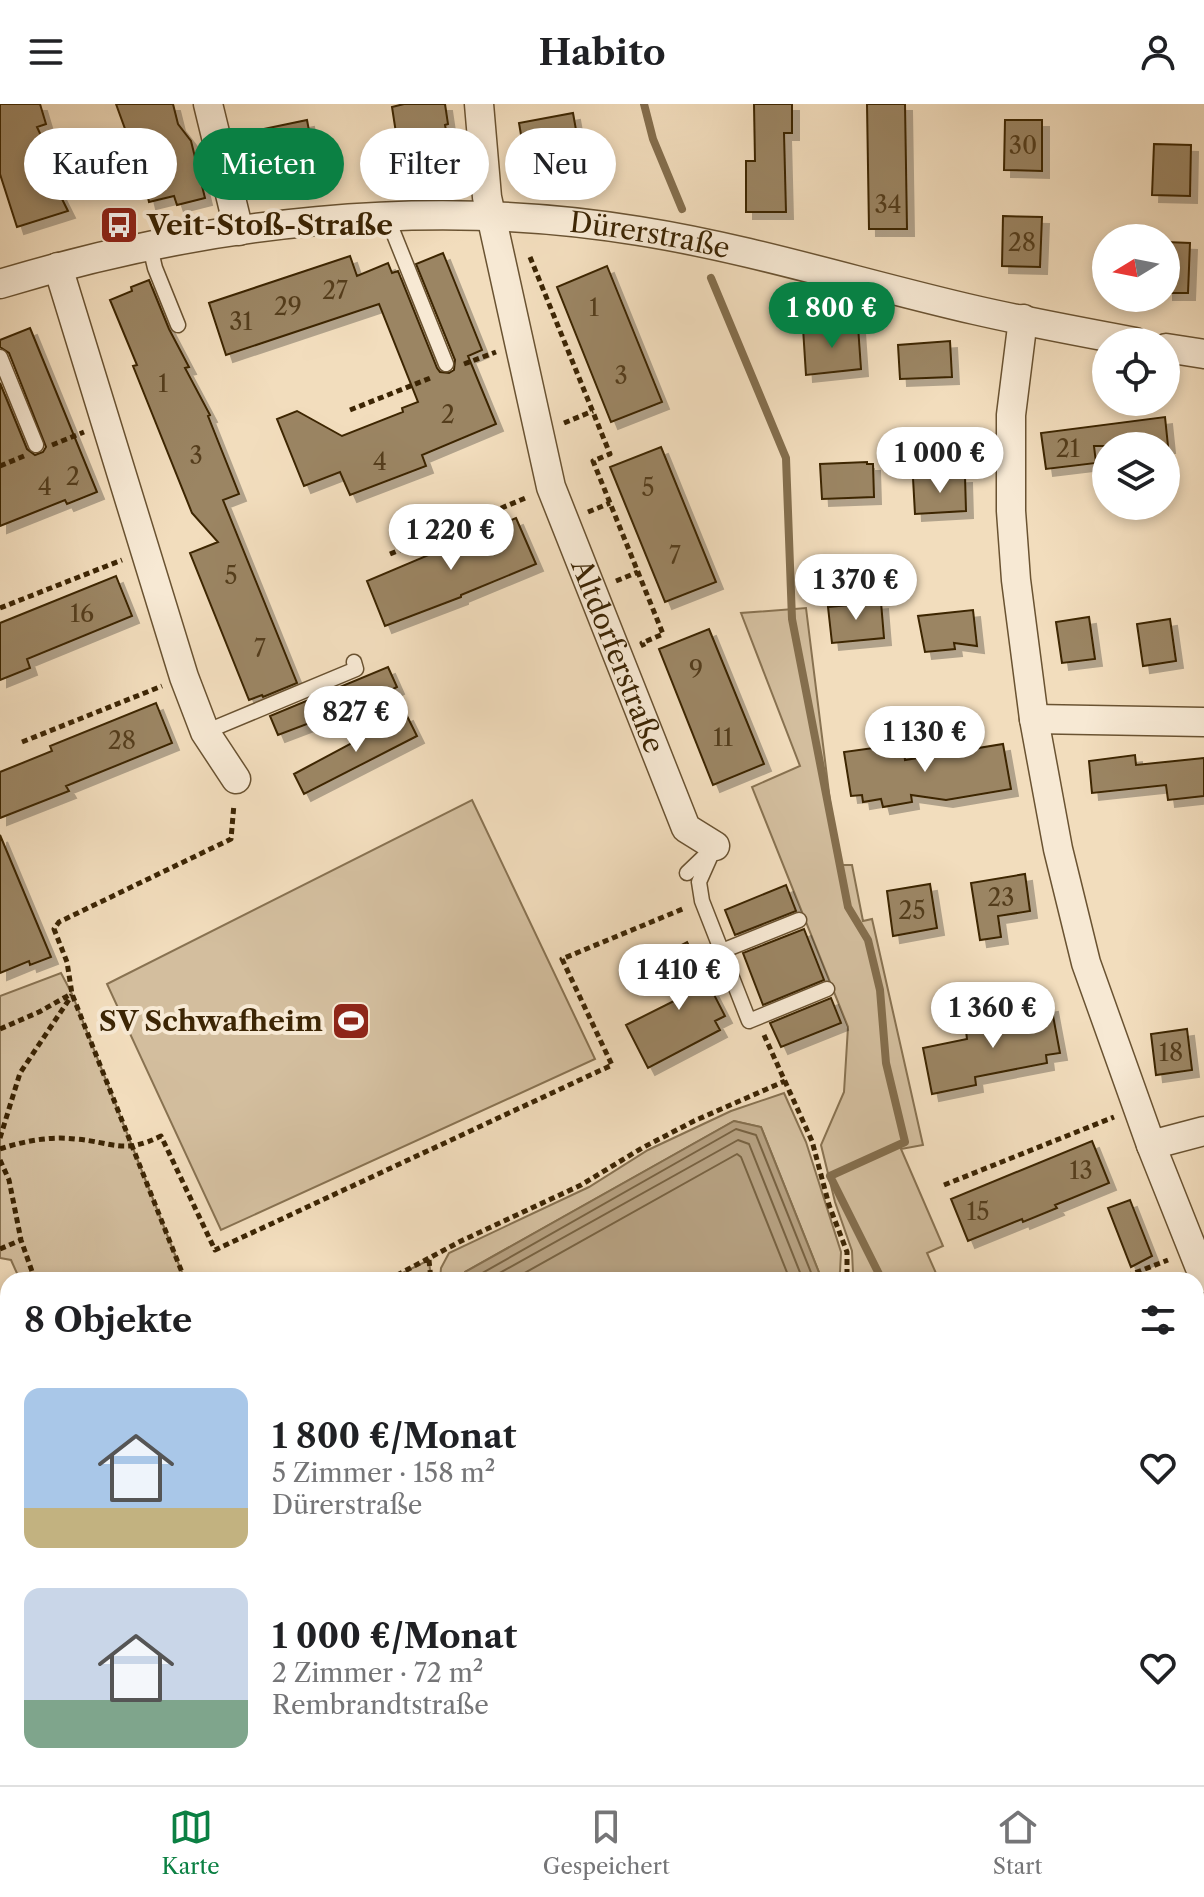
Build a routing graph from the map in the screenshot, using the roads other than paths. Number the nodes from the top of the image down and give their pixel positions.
1 (208, 104) edge
2 (479, 104) edge
3 (387, 217) junction
4 (491, 217) junction
5 (239, 231) junction
6 (150, 247) junction
7 (58, 267) junction
8 (0, 284) edge
9 (1023, 319) junction
10 (178, 325) dead end
11 (1092, 333) edge
12 (1180, 350) edge
13 (1204, 354) edge
14 (0, 357) edge
15 (446, 364) dead end
16 (36, 445) dead end
17 (354, 662) dead end
18 (1034, 719) junction
19 (1204, 722) edge
20 (205, 732) junction
21 (236, 779) road end
22 (715, 846) junction
23 (687, 873) dead end
24 (799, 920) dead end
25 (722, 951) junction
26 (827, 989) dead end
27 (1204, 1131) edge
28 (1151, 1145) junction
29 (1202, 1272) edge

1 - 5 street
2 - 4 street
3 - 4 street, Dürerstraße
3 - 5 street, Dürerstraße
3 - 15 lane
4 - 9 street, Dürerstraße
4 - 22 street, Altdorferstraße
5 - 6 street, Dürerstraße
6 - 7 street, Dürerstraße
6 - 10 lane
7 - 8 street, Dürerstraße
7 - 20 street
9 - 11 street, Dürerstraße
9 - 18 street
12 - 13 street
14 - 16 lane
17 - 20 lane
18 - 19 street
18 - 28 street
20 - 21 street
22 - 23 lane
22 - 25 lane
24 - 25 lane
25 - 26 lane
27 - 28 street
28 - 29 street

